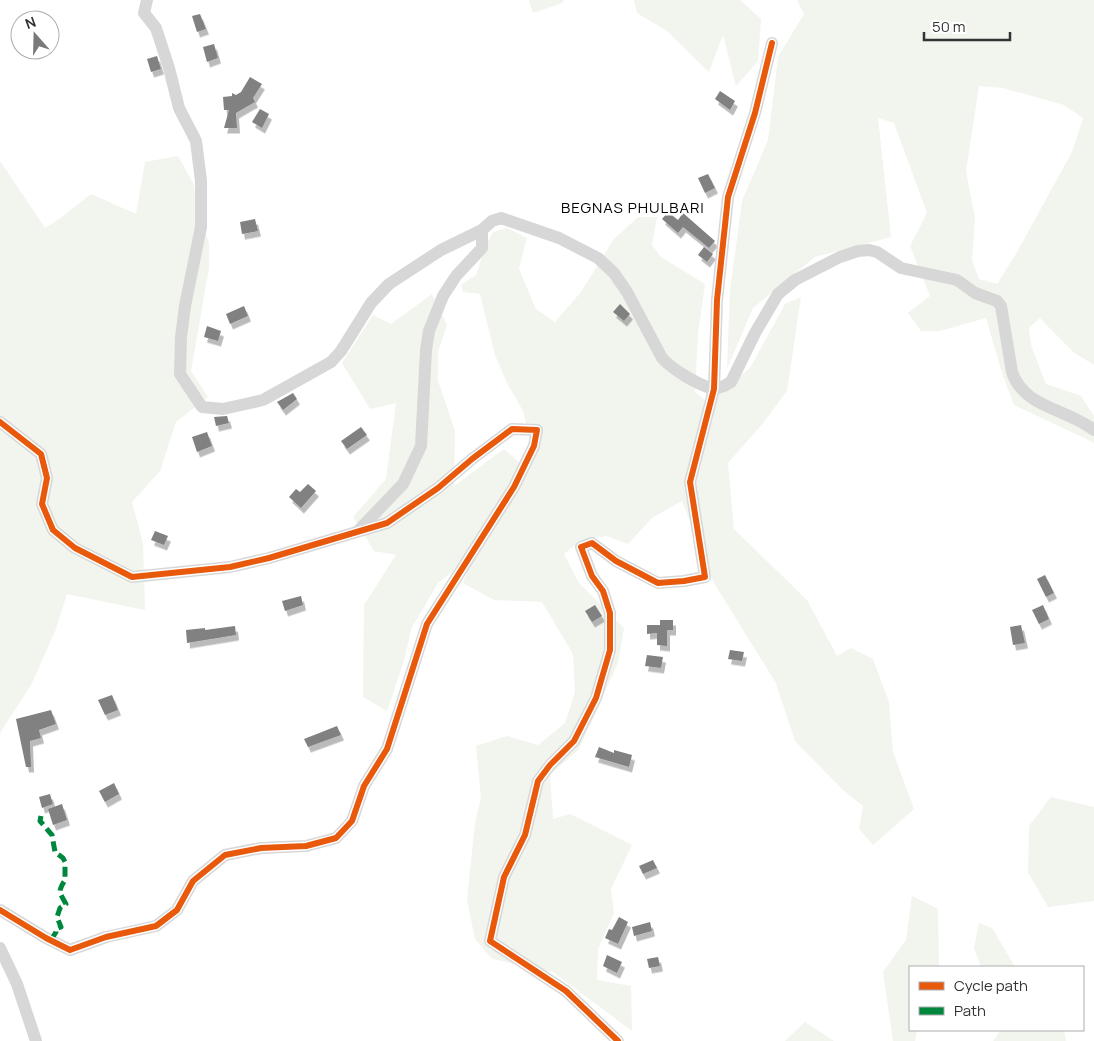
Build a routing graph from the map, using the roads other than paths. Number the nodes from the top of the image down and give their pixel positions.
1 (147, 0) edge
2 (772, 43) dead end
3 (482, 230) junction
4 (714, 389) junction
5 (0, 422) edge
6 (1094, 430) edge
7 (357, 532) junction
8 (0, 910) edge
9 (0, 948) edge
10 (36, 1041) edge
11 (618, 1041) edge

1 - 3 street
2 - 4 street
3 - 4 street
3 - 7 street
4 - 6 street
4 - 11 street
5 - 7 street
7 - 8 street
9 - 10 street

